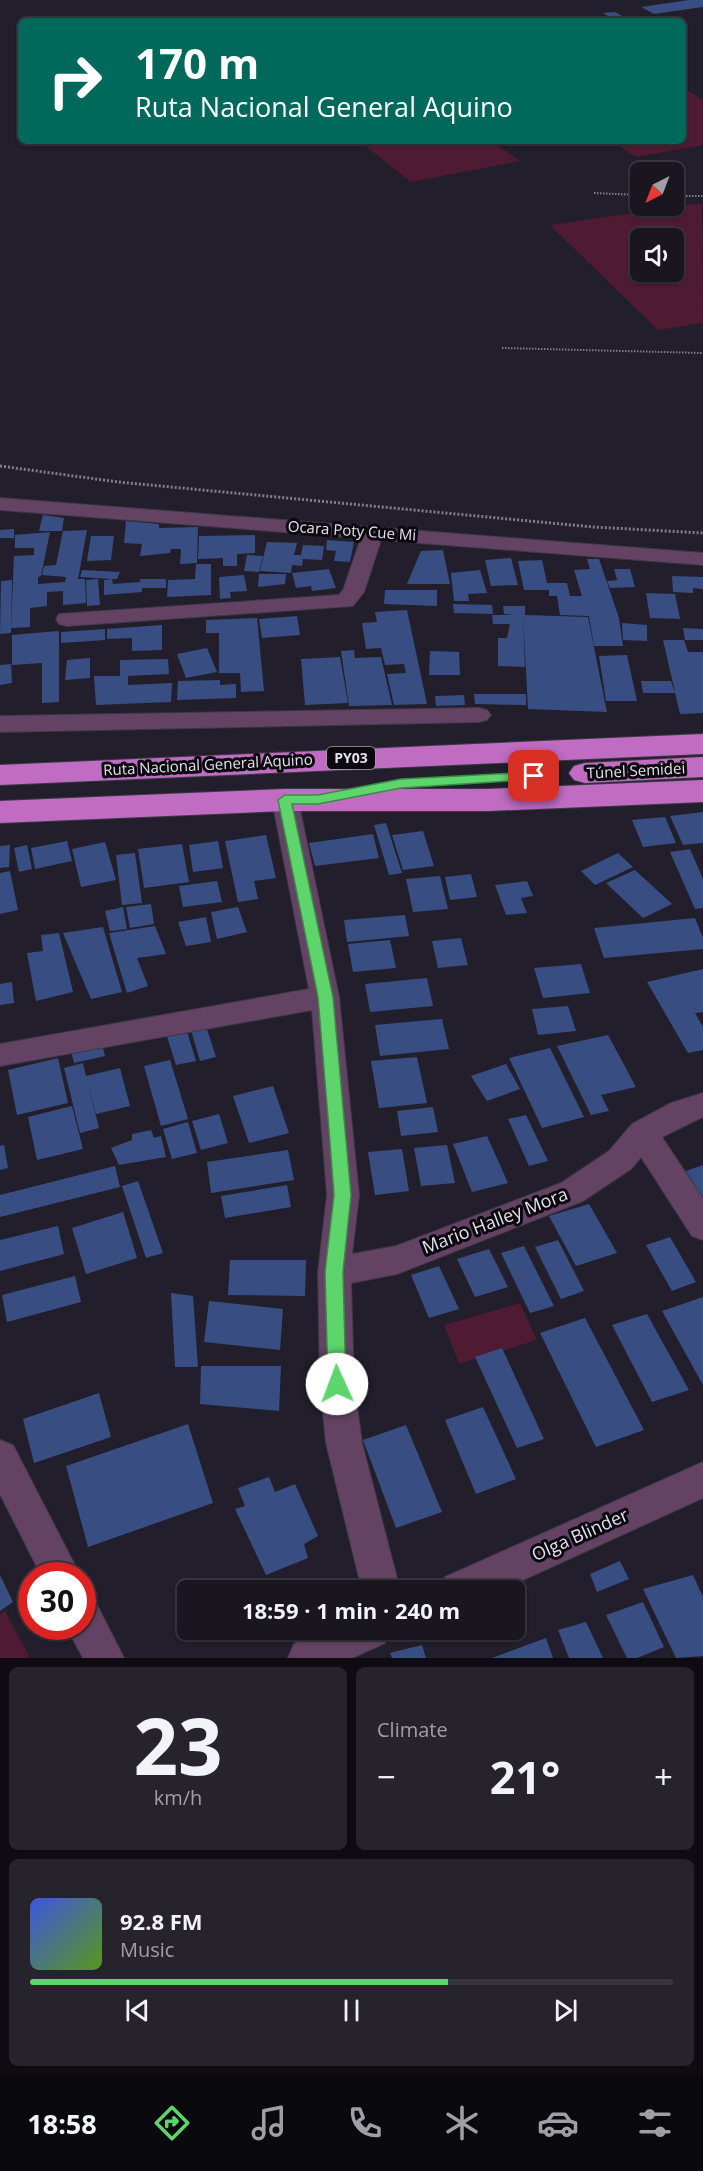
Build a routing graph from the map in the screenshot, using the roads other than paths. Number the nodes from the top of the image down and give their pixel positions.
1 (0, 504) edge
2 (373, 533) junction
3 (703, 559) edge
4 (67, 619) dead end
5 (479, 715) dead end
6 (0, 724) edge
7 (703, 744) edge
8 (703, 768) edge
9 (0, 775) edge
10 (703, 791) edge
11 (285, 800) junction
12 (318, 800) junction
13 (0, 812) edge
14 (325, 997) junction
15 (0, 1054) edge
16 (703, 1105) edge
17 (642, 1133) junction
18 (703, 1226) edge
19 (334, 1272) junction
20 (0, 1457) edge
21 (703, 1480) edge
22 (54, 1562) edge
23 (378, 1580) edge
24 (480, 1580) edge
25 (94, 1640) edge
26 (347, 1640) edge
27 (104, 1658) edge
28 (308, 1658) edge

1 - 2 street, Ocara Poty Cue Mi
2 - 3 street, Ocara Poty Cue Mi
2 - 4 street
5 - 6 street
7 - 9 highway, Ruta Nacional General Aquino / PY03
8 - 12 highway, Túnel Semidei
10 - 12 highway
11 - 12 highway
11 - 13 highway
11 - 14 street
14 - 15 street
14 - 19 street
16 - 17 street, Mario Halley Mora
17 - 18 street
17 - 19 street, Mario Halley Mora
19 - 23 street
20 - 22 street
21 - 24 street, Olga Blinder
25 - 27 street
26 - 28 street

